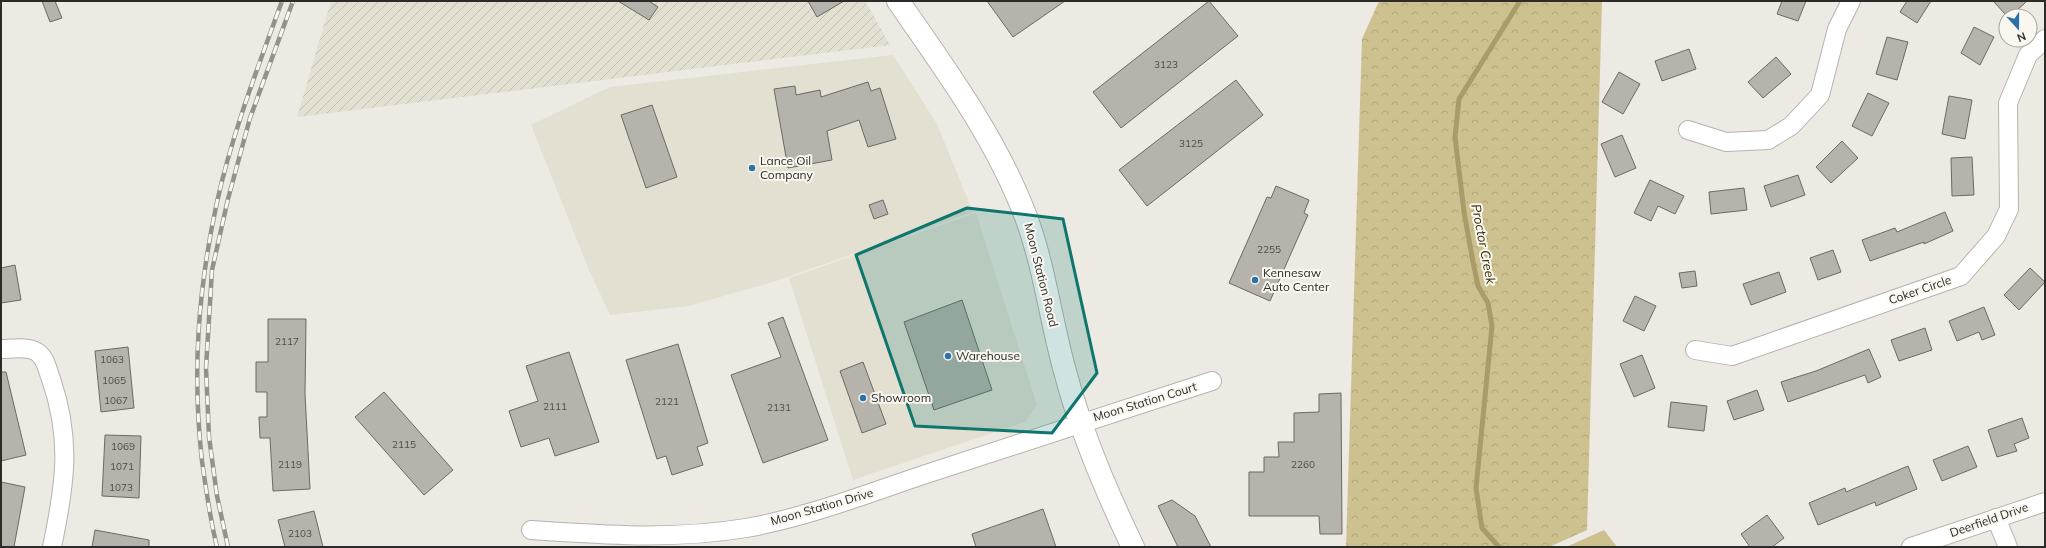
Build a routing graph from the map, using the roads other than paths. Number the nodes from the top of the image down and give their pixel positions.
1 (898, 1) edge
2 (1851, 1) edge
3 (2045, 39) edge
4 (1688, 130) dead end
5 (1, 350) edge
6 (1695, 350) dead end
7 (1212, 381) dead end
8 (1079, 423) junction
9 (2045, 502) edge
10 (1996, 518) junction
11 (531, 530) dead end
12 (52, 547) edge
13 (1133, 547) edge
14 (1911, 547) edge
15 (2008, 547) edge

1 - 8 street, Moon Station Road
2 - 4 street
3 - 6 street, Coker Circle
5 - 12 street
7 - 8 street, Moon Station Court
8 - 11 street, Moon Station Drive
8 - 13 street, Moon Station Road
9 - 10 street, Deerfield Drive
10 - 14 street, Deerfield Drive
10 - 15 street

